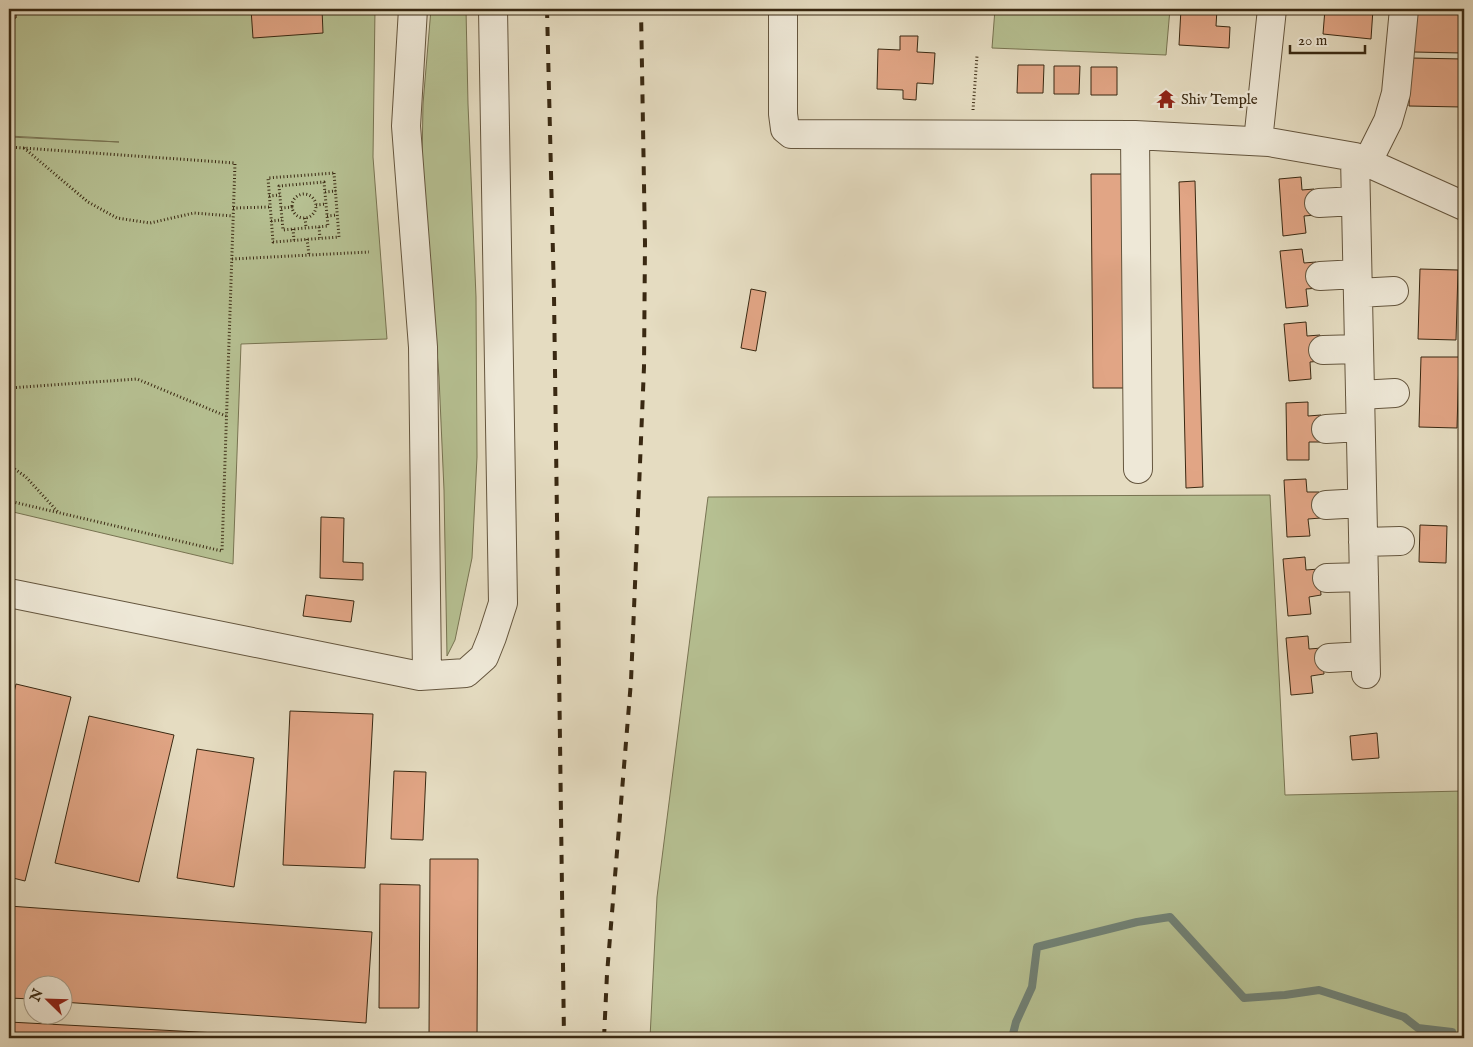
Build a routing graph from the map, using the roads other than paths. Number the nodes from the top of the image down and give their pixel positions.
1 (413, 9) edge
2 (492, 9) edge
3 (783, 9) edge
4 (1272, 9) edge
5 (1404, 9) edge
6 (1136, 136) junction
7 (1258, 141) junction
8 (1361, 160) junction
9 (1355, 201) junction
10 (1320, 203) dead end
11 (1464, 206) edge
12 (1320, 276) dead end
13 (1357, 284) junction
14 (1394, 291) dead end
15 (1359, 348) junction
16 (1323, 350) dead end
17 (1395, 393) dead end
18 (1360, 395) junction
19 (1360, 427) junction
20 (1326, 429) dead end
21 (1138, 469) dead end
22 (1362, 503) junction
23 (1326, 505) dead end
24 (1400, 541) dead end
25 (1363, 542) junction
26 (1364, 577) junction
27 (1327, 578) dead end
28 (9, 593) edge
29 (1329, 658) dead end
30 (426, 675) junction

1 - 30 street
2 - 30 street
3 - 6 street
4 - 7 street
5 - 8 street
6 - 7 street
6 - 21 street
7 - 8 street
8 - 9 street
8 - 11 street
9 - 10 street
9 - 13 street
12 - 13 street
13 - 14 street
13 - 15 street
15 - 16 street
15 - 18 street
17 - 18 street
18 - 19 street
19 - 20 street
19 - 22 street
22 - 23 street
22 - 25 street
24 - 25 street
25 - 26 street
26 - 27 street
26 - 29 street
28 - 30 street

